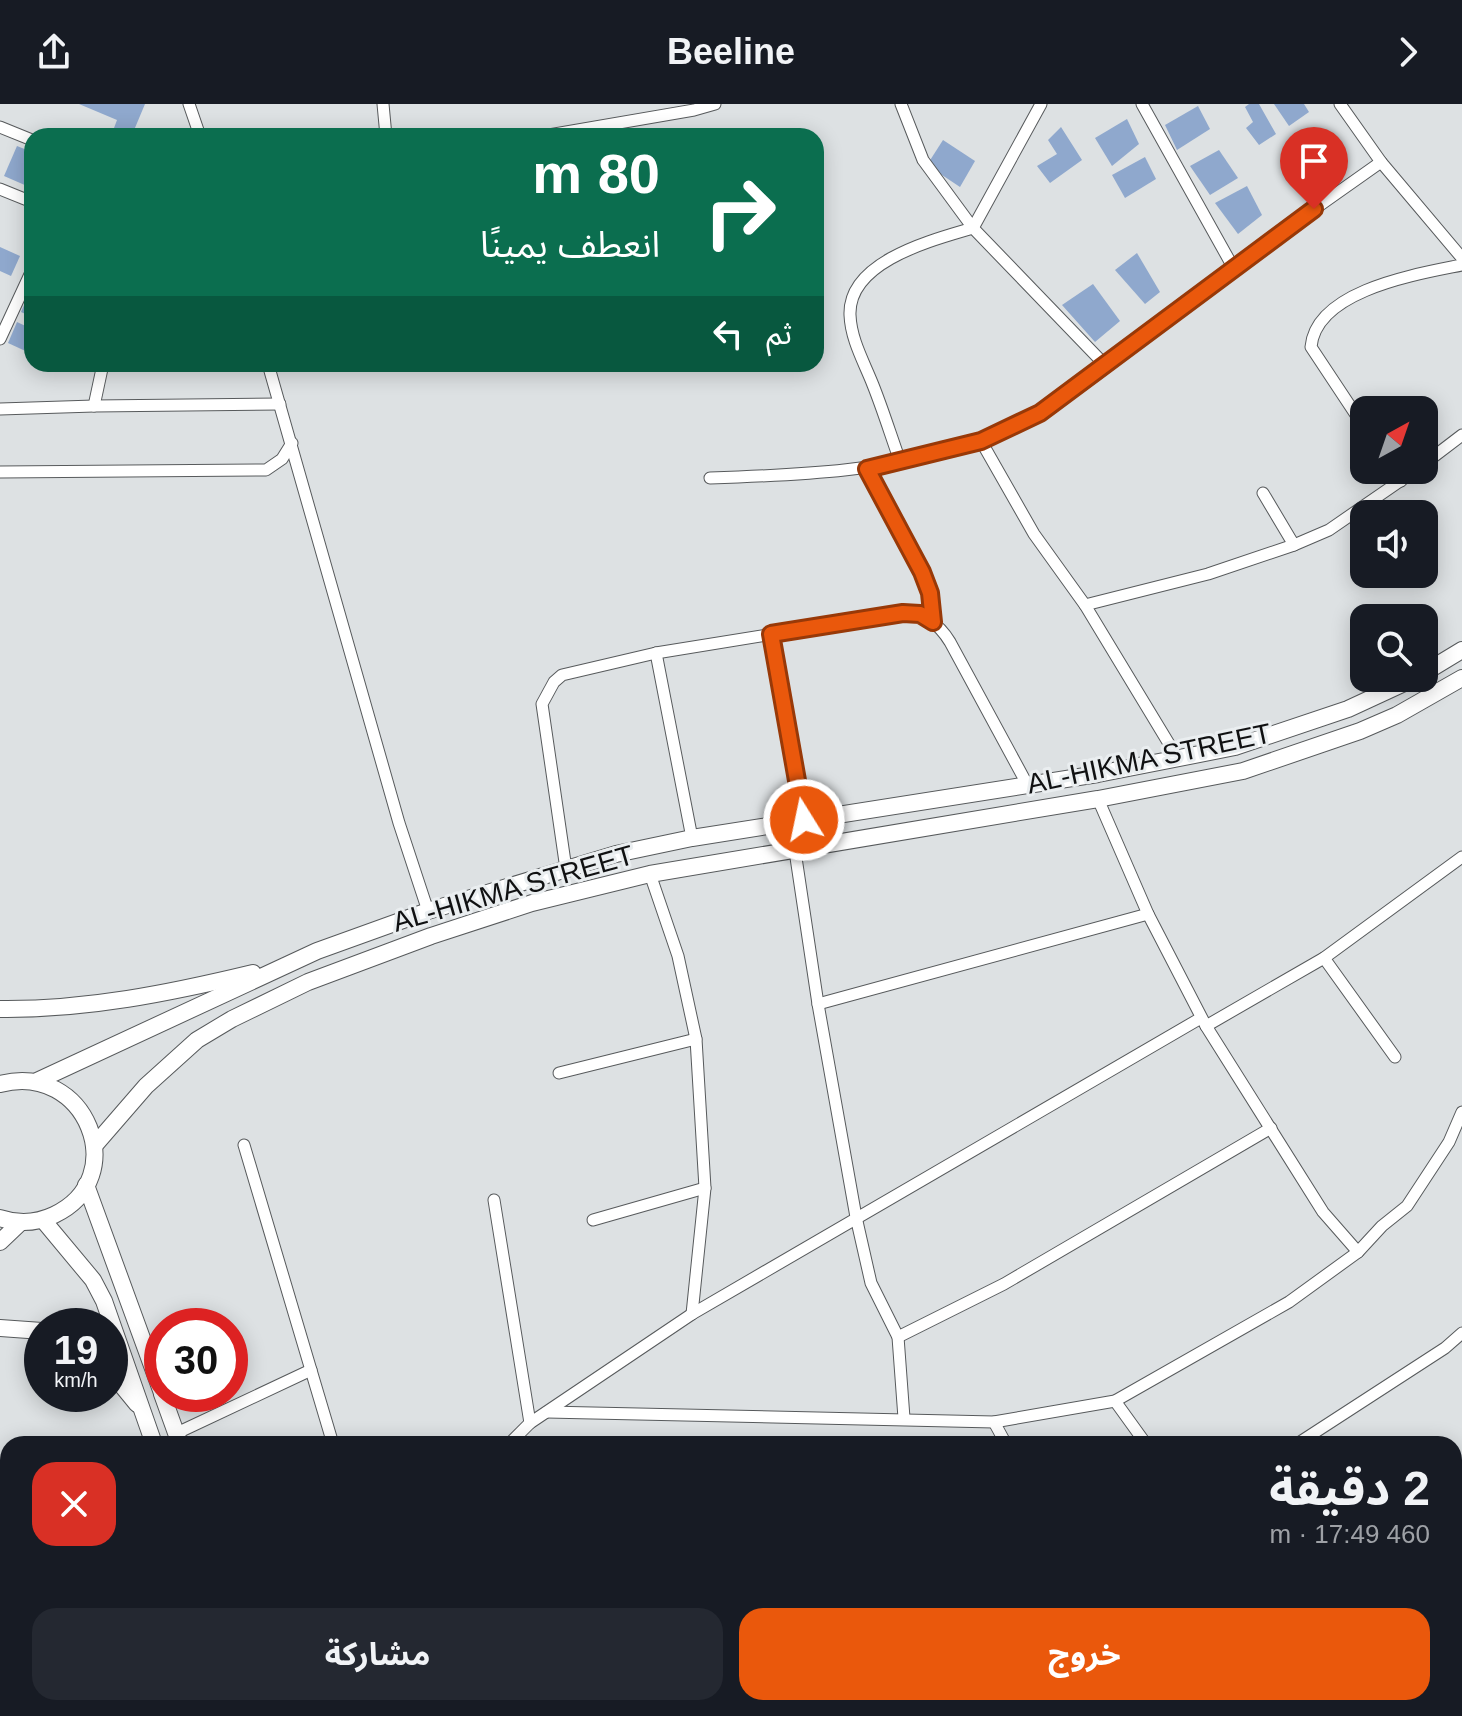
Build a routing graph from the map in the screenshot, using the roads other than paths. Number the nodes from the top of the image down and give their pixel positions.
1 (189, 104) edge
2 (383, 104) edge
3 (715, 104) edge
4 (901, 104) edge
5 (1041, 104) edge
6 (1142, 104) edge
7 (1340, 104) edge
8 (0, 127) edge
9 (197, 128) edge
10 (385, 128) edge
11 (589, 128) edge
12 (24, 137) edge
13 (1381, 162) junction
14 (0, 189) edge
15 (24, 199) edge
16 (973, 228) junction
17 (1462, 258) edge
18 (1462, 265) edge
19 (1233, 267) junction
20 (24, 287) edge
21 (0, 339) edge
22 (1106, 366) junction
23 (101, 372) edge
24 (270, 372) edge
25 (280, 404) junction
26 (94, 406) junction
27 (1350, 406) edge
28 (0, 409) edge
29 (1462, 435) edge
30 (981, 441) junction
31 (292, 443) junction
32 (1438, 453) edge
33 (900, 461) junction
34 (867, 469) junction
35 (0, 472) edge
36 (710, 478) dead end
37 (1397, 484) edge
38 (1263, 493) dead end
39 (1294, 545) junction
40 (1085, 605) junction
41 (933, 622) junction
42 (771, 634) junction
43 (1462, 650) edge
44 (656, 653) junction
45 (1438, 665) edge
46 (1462, 678) edge
47 (1385, 692) edge
48 (1177, 757) junction
49 (1027, 784) junction
50 (1098, 799) junction
51 (804, 820) junction
52 (692, 838) junction
53 (795, 851) junction
54 (1462, 857) edge
55 (566, 869) junction
56 (650, 874) junction
57 (428, 911) junction
58 (1148, 914) junction
59 (1324, 958) junction
60 (282, 966) junction
61 (818, 1004) junction
62 (0, 1009) edge
63 (1204, 1022) junction
64 (696, 1039) junction
65 (1395, 1057) dead end
66 (559, 1073) dead end
67 (37, 1081) junction
68 (0, 1084) edge
69 (1462, 1112) edge
70 (1271, 1128) junction
71 (244, 1145) dead end
72 (94, 1146) junction
73 (86, 1185) junction
74 (705, 1188) junction
75 (494, 1200) dead end
76 (856, 1217) junction
77 (0, 1218) edge
78 (43, 1220) junction
79 (593, 1220) dead end
80 (21, 1222) junction
81 (0, 1242) edge
82 (1358, 1252) junction
83 (692, 1314) junction
84 (0, 1328) edge
85 (24, 1330) edge
86 (1462, 1333) edge
87 (898, 1337) junction
88 (144, 1344) edge
89 (311, 1370) junction
90 (128, 1394) edge
91 (1115, 1401) junction
92 (169, 1412) edge
93 (547, 1412) junction
94 (145, 1415) junction
95 (904, 1418) junction
96 (994, 1422) junction
97 (530, 1423) junction
98 (152, 1436) edge
99 (178, 1436) edge
100 (185, 1436) edge
101 (331, 1436) edge
102 (517, 1436) edge
103 (1002, 1436) edge
104 (1140, 1436) edge
105 (1309, 1436) edge

1 - 9 street
2 - 10 street
3 - 11 street
4 - 16 street
5 - 16 street
6 - 19 street
7 - 13 street
8 - 12 street
13 - 17 street
13 - 19 street
14 - 15 street
16 - 22 street
16 - 33 street
18 - 27 street
19 - 22 street
20 - 21 street
22 - 30 street
23 - 26 street
24 - 25 street
25 - 26 street
25 - 31 street
26 - 28 street
29 - 32 street
30 - 33 street
30 - 40 street
31 - 35 street
31 - 57 street
33 - 34 street
34 - 36 street
34 - 41 street
37 - 39 street
38 - 39 street
39 - 40 street
40 - 48 street
41 - 42 street
41 - 49 street
42 - 44 street
42 - 51 street
43 - 45 street
44 - 52 street
44 - 55 street
46 - 50 street, AL-HIKMA STREET
47 - 48 street, AL-HIKMA STREET
48 - 49 street, AL-HIKMA STREET
49 - 51 street, AL-HIKMA STREET
50 - 53 street, AL-HIKMA STREET
50 - 58 street
51 - 52 street, AL-HIKMA STREET
52 - 55 street, AL-HIKMA STREET
53 - 56 street, AL-HIKMA STREET
53 - 61 street
54 - 59 street
55 - 57 street, AL-HIKMA STREET
56 - 64 street
56 - 72 street, AL-HIKMA STREET
57 - 60 street, AL-HIKMA STREET
58 - 61 street
58 - 63 street
59 - 63 street
59 - 65 street
60 - 62 street
60 - 67 street, AL-HIKMA STREET
61 - 76 street
63 - 70 street
63 - 76 street
64 - 66 street
64 - 74 street
67 - 68 street
67 - 72 street
69 - 82 street
70 - 82 street
70 - 87 street
71 - 89 street
72 - 73 street
73 - 78 street
73 - 88 street
74 - 79 street
74 - 83 street
75 - 97 street
76 - 83 street
76 - 87 street
77 - 80 street
78 - 80 street
78 - 94 street
80 - 81 street
82 - 91 street
83 - 93 street
84 - 85 street
86 - 105 street
87 - 95 street
89 - 100 street
89 - 101 street
90 - 94 street
91 - 96 street
91 - 104 street
92 - 99 street
93 - 95 street
93 - 97 street
94 - 98 street
95 - 96 street
96 - 103 street
97 - 102 street

